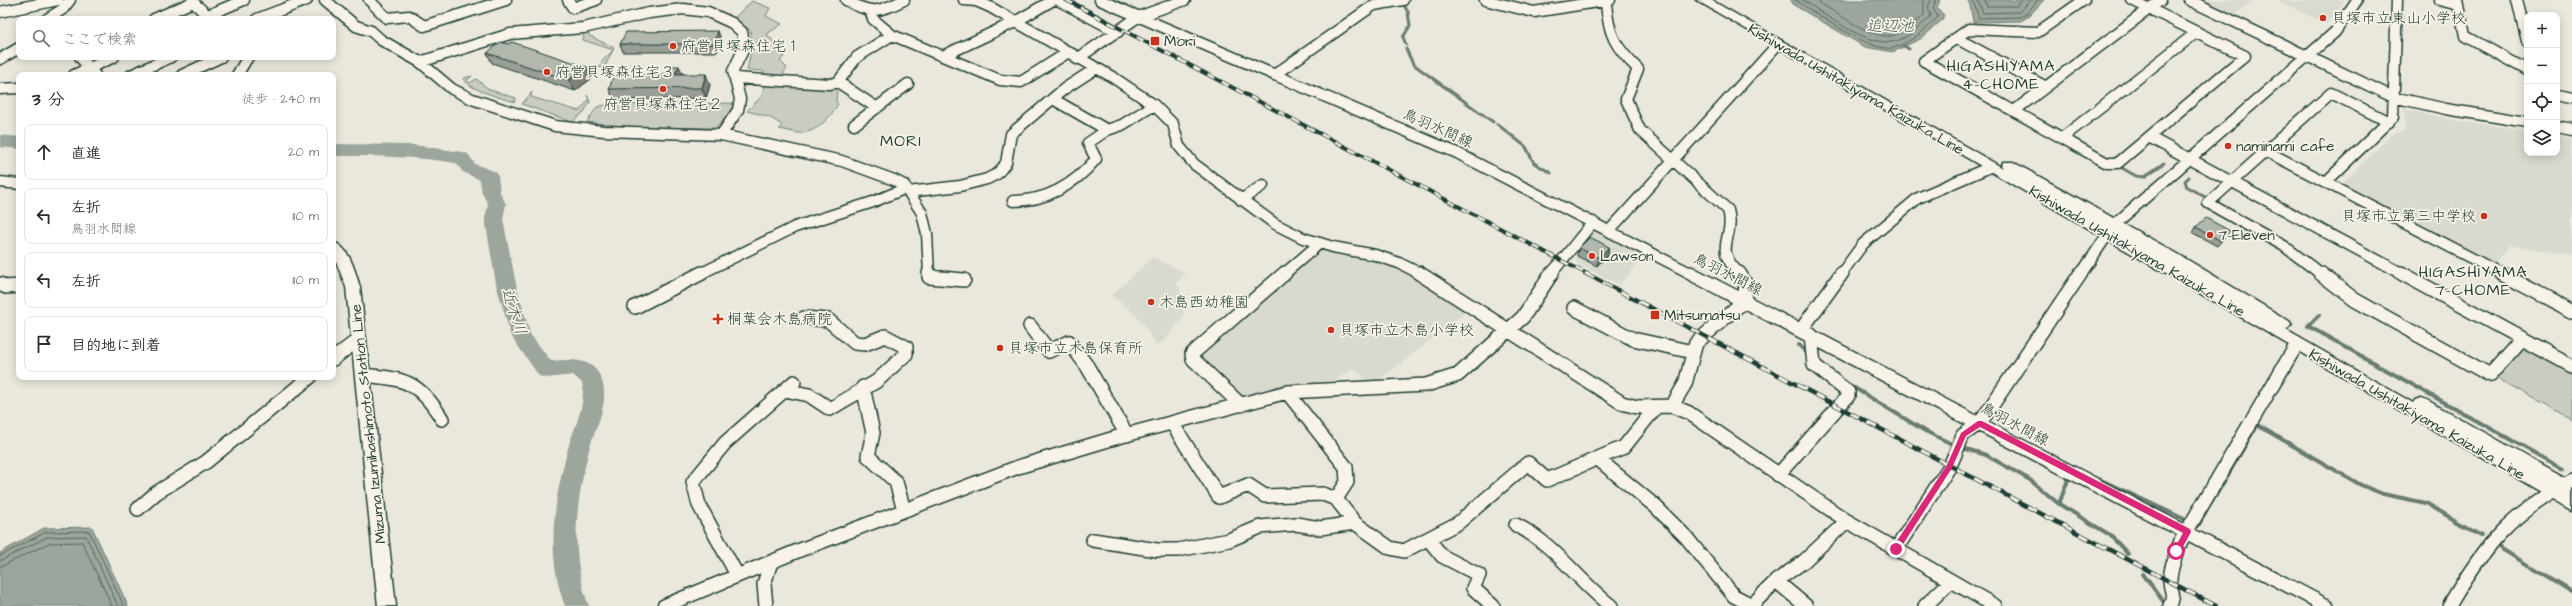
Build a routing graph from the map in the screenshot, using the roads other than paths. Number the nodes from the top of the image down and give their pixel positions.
1 (58, 0) edge
2 (70, 0) edge
3 (244, 0) edge
4 (307, 0) edge
5 (325, 0) edge
6 (371, 0) edge
7 (506, 0) edge
8 (568, 0) edge
9 (596, 0) edge
10 (846, 0) edge
11 (904, 0) edge
12 (964, 0) edge
13 (1053, 0) edge
14 (1058, 0) edge
15 (1100, 0) edge
16 (1185, 0) edge
17 (1403, 0) edge
18 (1484, 0) edge
19 (1702, 0) edge
20 (1718, 0) edge
21 (2084, 0) edge
22 (2132, 0) edge
23 (2161, 0) edge
24 (2189, 0) edge
25 (2357, 0) edge
26 (2397, 0) edge
27 (2440, 0) edge
28 (2518, 0) edge
29 (1608, 1) edge
30 (2458, 2) edge
31 (2150, 9) junction
32 (0, 12) edge
33 (871, 13) junction
34 (52, 16) edge
35 (161, 16) edge
36 (202, 16) edge
37 (205, 16) edge
38 (266, 16) edge
39 (1138, 17) junction
40 (1015, 22) junction
41 (2524, 27) edge
42 (1118, 32) junction
43 (2197, 32) junction
44 (892, 35) junction
45 (1956, 38) junction
46 (1778, 44) junction
47 (16, 50) edge
48 (944, 55) junction
49 (1072, 56) junction
50 (2307, 56) junction
51 (0, 59) edge
52 (82, 60) edge
53 (110, 60) edge
54 (166, 60) edge
55 (214, 60) edge
56 (246, 60) edge
57 (420, 62) junction
58 (2524, 68) edge
59 (1095, 69) junction
60 (92, 72) edge
61 (141, 72) edge
62 (188, 72) edge
63 (239, 72) edge
64 (1274, 75) junction
65 (735, 78) junction
66 (838, 82) junction
67 (908, 84) dead end
68 (2046, 87) junction
69 (0, 88) edge
70 (16, 88) edge
71 (2393, 97) junction
72 (2560, 97) edge
73 (1053, 99) junction
74 (2572, 99) edge
75 (1154, 105) junction
76 (877, 108) junction
77 (2014, 111) junction
78 (2389, 122) junction
79 (2524, 122) edge
80 (854, 124) dead end
81 (2560, 128) edge
82 (1107, 130) junction
83 (2572, 130) edge
84 (721, 135) junction
85 (2149, 137) junction
86 (2062, 138) junction
87 (2266, 151) junction
88 (2189, 159) junction
89 (1672, 161) junction
90 (1990, 167) junction
91 (0, 182) edge
92 (2231, 182) junction
93 (2326, 182) junction
94 (16, 184) edge
95 (1263, 185) dead end
96 (907, 190) junction
97 (1013, 200) dead end
98 (1241, 200) junction
99 (1593, 222) junction
100 (2111, 230) junction
101 (1609, 231) junction
102 (1320, 243) junction
103 (336, 251) edge
104 (964, 280) dead end
105 (0, 284) edge
106 (16, 286) edge
107 (1744, 301) junction
108 (635, 306) dead end
109 (1574, 308) dead end
110 (2572, 311) edge
111 (804, 318) dead end
112 (1030, 326) dead end
113 (1508, 330) junction
114 (1806, 333) junction
115 (359, 339) junction
116 (2522, 339) junction
117 (2297, 344) junction
118 (1693, 352) junction
119 (336, 357) edge
120 (2572, 366) edge
121 (363, 375) junction
122 (306, 380) edge
123 (863, 387) junction
124 (1287, 392) junction
125 (1241, 405) junction
126 (1672, 406) junction
127 (1656, 407) junction
128 (442, 419) dead end
129 (1172, 423) junction
130 (1980, 423) junction
131 (1127, 435) junction
132 (1598, 459) junction
133 (1778, 475) junction
134 (2564, 486) edge
135 (1336, 499) junction
136 (2572, 503) edge
137 (138, 509) dead end
138 (904, 510) junction
139 (1847, 521) junction
140 (1355, 523) junction
141 (1516, 525) dead end
142 (2187, 532) junction
143 (1093, 540) dead end
144 (1428, 540) junction
145 (1896, 549) junction
146 (771, 562) junction
147 (737, 575) junction
148 (1776, 581) junction
149 (1951, 581) junction
150 (387, 606) edge
151 (664, 606) edge
152 (766, 606) edge
153 (1493, 606) edge
154 (1611, 606) edge
155 (1752, 606) edge
156 (1806, 606) edge
157 (1925, 606) edge
158 (1995, 606) edge
159 (2170, 606) edge
160 (2327, 606) edge
161 (2449, 606) edge

1 - 32 street
2 - 34 street
3 - 37 street
4 - 38 street
5 - 57 street
6 - 7 street
8 - 9 street
10 - 33 street
11 - 33 street
12 - 40 street
13 - 40 street
14 - 42 street
15 - 39 street, 鳥羽水間線
16 - 39 street
17 - 64 street
18 - 29 street
19 - 46 main road, Kishiwada Ushitakiyama Kaizuka Line
20 - 100 main road, Kishiwada Ushitakiyama Kaizuka Line
21 - 45 street
22 - 31 street
23 - 31 street
24 - 50 street
25 - 50 street
26 - 71 street
27 - 30 street
28 - 41 street
29 - 89 street
30 - 58 street
31 - 43 street
31 - 68 street
33 - 44 street
35 - 36 street
39 - 42 street
39 - 64 street, 鳥羽水間線
40 - 48 street
40 - 49 street
42 - 49 street
43 - 85 street
43 - 86 street
44 - 48 street
44 - 66 street
45 - 68 street
45 - 77 street
46 - 89 street
46 - 90 main road, Kishiwada Ushitakiyama Kaizuka Line
47 - 51 street
48 - 49 street
49 - 59 street
50 - 71 street
50 - 88 street
52 - 60 street
53 - 60 street
54 - 61 street
55 - 62 street
56 - 63 street
57 - 65 street
57 - 84 street
59 - 73 street
59 - 75 street
64 - 99 street, 鳥羽水間線
65 - 66 street
65 - 84 street
66 - 76 street
67 - 76 street
68 - 77 street
69 - 70 street
71 - 78 street
71 - 79 street
72 - 74 street
73 - 82 street
73 - 96 street
75 - 82 street
75 - 98 street
76 - 80 street
77 - 86 street
78 - 87 street
78 - 93 street
81 - 83 street
82 - 97 street
84 - 96 street
85 - 86 street
85 - 88 street
87 - 92 street
87 - 93 street
88 - 92 street
88 - 100 street
89 - 101 street
89 - 107 street
90 - 100 main road, Kishiwada Ushitakiyama Kaizuka Line
90 - 114 street
91 - 94 main road
92 - 116 street
92 - 116 street
93 - 110 street
95 - 98 street
96 - 104 street
96 - 108 street
98 - 102 street
99 - 101 street, 鳥羽水間線
99 - 113 street
100 - 117 main road, Kishiwada Ushitakiyama Kaizuka Line
100 - 130 street
100 - 134 main road, Kishiwada Ushitakiyama Kaizuka Line
101 - 107 street, 鳥羽水間線
102 - 113 street
102 - 125 street
103 - 115 main road, Mizuma Izumihashimoto Station Line
105 - 106 street
107 - 114 street, 鳥羽水間線
107 - 118 street
109 - 118 street
111 - 123 street
112 - 131 street
113 - 124 street
113 - 127 street
114 - 130 street, 鳥羽水間線
114 - 133 street
115 - 119 street
115 - 121 main road, Mizuma Izumihashimoto Station Line
116 - 120 street
117 - 134 main road, Kishiwada Ushitakiyama Kaizuka Line
117 - 142 street
118 - 126 street
121 - 128 street
121 - 150 main road, Mizuma Izumihashimoto Station Line
122 - 137 street
123 - 138 street
123 - 147 street
124 - 125 street
124 - 135 street
125 - 129 street
126 - 127 street
126 - 133 street
127 - 132 street
129 - 131 street
129 - 135 street
130 - 142 street, 鳥羽水間線
130 - 145 street
131 - 138 street
132 - 144 street
132 - 155 street
133 - 139 street
134 - 136 main road, Kishiwada Ushitakiyama Kaizuka Line
134 - 161 street
135 - 140 street
138 - 146 street
139 - 145 street
139 - 148 street
140 - 143 street
140 - 144 street
141 - 154 street
142 - 159 street
142 - 160 street, 鳥羽水間線
144 - 153 street
145 - 149 street
146 - 147 street
146 - 152 street
147 - 151 street
148 - 155 street
148 - 156 street
149 - 157 street
149 - 158 street

